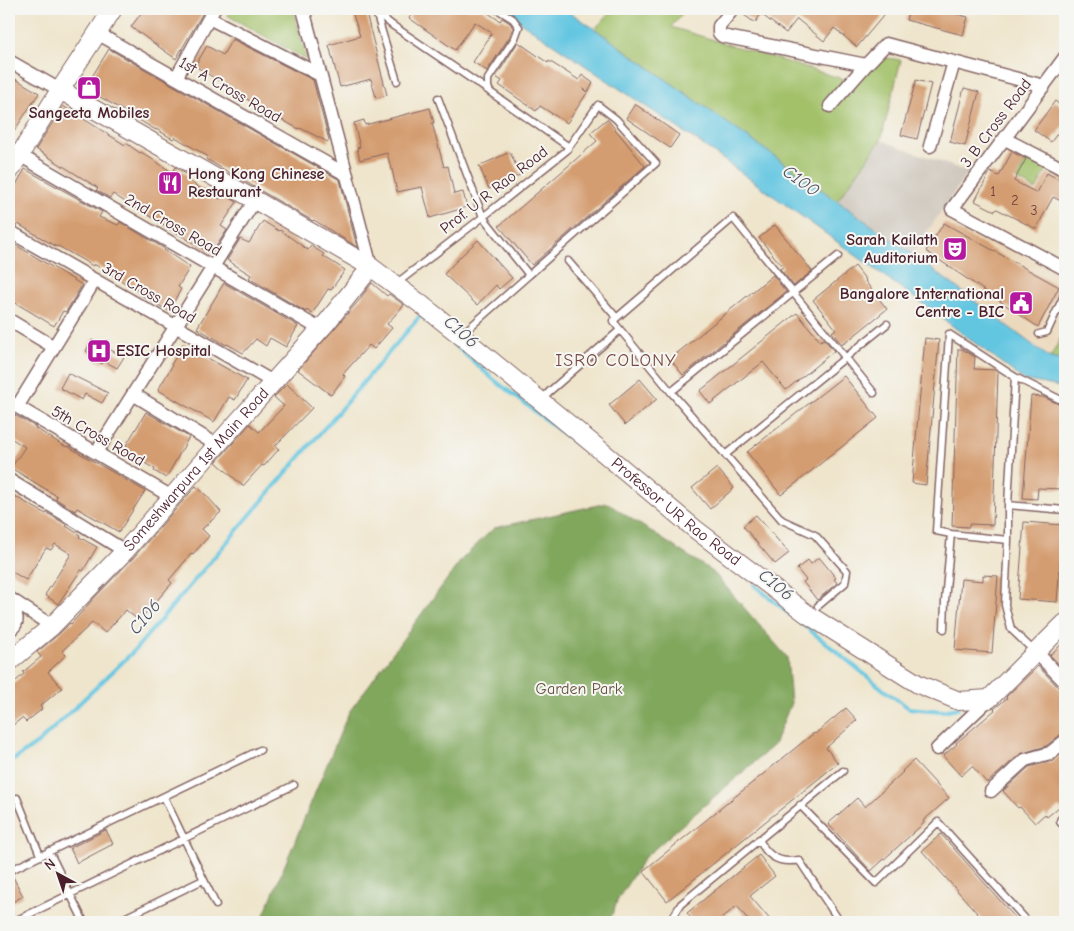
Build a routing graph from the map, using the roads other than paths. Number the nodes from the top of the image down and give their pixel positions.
1 (113, 9) edge
2 (303, 9) edge
3 (497, 9) edge
4 (733, 9) edge
5 (375, 10) edge
6 (212, 14) edge
7 (97, 33) junction
8 (1065, 57) edge
9 (9, 61) edge
10 (954, 62) junction
11 (866, 64) junction
12 (320, 75) junction
13 (176, 78) junction
14 (397, 81) dead end
15 (1044, 86) junction
16 (60, 90) junction
17 (490, 92) junction
18 (438, 98) dead end
19 (830, 106) dead end
20 (1004, 138) junction
21 (569, 146) junction
22 (930, 146) dead end
23 (14, 152) edge
24 (1065, 170) edge
25 (9, 172) edge
26 (347, 175) junction
27 (255, 200) junction
28 (483, 217) junction
29 (9, 231) edge
30 (838, 256) dead end
31 (568, 261) dead end
32 (213, 267) junction
33 (372, 267) junction
34 (1065, 269) edge
35 (529, 275) junction
36 (95, 280) junction
37 (394, 285) junction
38 (793, 293) junction
39 (1065, 293) edge
40 (616, 317) junction
41 (9, 320) edge
42 (887, 324) dead end
43 (176, 326) junction
44 (320, 329) junction
45 (620, 330) junction
46 (1039, 334) dead end
47 (460, 335) junction
48 (54, 347) junction
49 (846, 358) junction
50 (1015, 376) junction
51 (273, 382) junction
52 (671, 392) junction
53 (874, 393) dead end
54 (132, 394) junction
55 (541, 401) junction
56 (1065, 402) edge
57 (13, 404) edge
58 (217, 445) junction
59 (96, 453) junction
60 (726, 455) junction
61 (9, 480) edge
62 (172, 497) junction
63 (1008, 505) junction
64 (1065, 510) edge
65 (951, 534) junction
66 (1008, 540) junction
67 (125, 551) junction
68 (9, 598) edge
69 (818, 606) dead end
70 (9, 610) edge
71 (1065, 623) edge
72 (52, 626) junction
73 (944, 629) dead end
74 (9, 631) edge
75 (1036, 652) junction
76 (9, 662) edge
77 (1065, 682) edge
78 (989, 699) junction
79 (1065, 741) edge
80 (936, 748) dead end
81 (260, 750) dead end
82 (843, 771) dead end
83 (294, 785) dead end
84 (991, 791) dead end
85 (17, 798) dead end
86 (164, 798) junction
87 (800, 806) junction
88 (183, 839) junction
89 (759, 839) junction
90 (49, 851) junction
91 (40, 855) junction
92 (9, 871) edge
93 (203, 880) junction
94 (70, 894) junction
95 (216, 905) dead end
96 (13, 922) edge
97 (84, 922) edge
98 (116, 922) edge
99 (670, 922) edge
100 (840, 922) edge
101 (1028, 922) edge

1 - 7 street
2 - 12 street
3 - 17 lane
4 - 11 street
5 - 14 lane
5 - 17 lane
6 - 12 street
6 - 13 street
7 - 13 street, 1st A Cross Road
7 - 16 street
8 - 15 street, 3 B Cross Road
9 - 16 street
10 - 11 street
10 - 15 street
10 - 22 street
11 - 19 street
12 - 26 street
13 - 26 street, 1st A Cross Road
15 - 20 street, 3 B Cross Road
16 - 23 street
16 - 27 street, Professor UR Rao Road
17 - 21 lane
18 - 28 lane
20 - 24 street
20 - 34 street, 3 B Cross Road
21 - 28 lane, Prof. U R Rao Road
21 - 35 lane, Prof. U R Rao Road
23 - 25 street
23 - 32 street, 2nd Cross Road
26 - 33 street
27 - 32 street
27 - 33 street, Professor UR Rao Road
28 - 35 lane
28 - 37 lane, Prof. U R Rao Road
29 - 36 street, 3rd Cross Road
30 - 38 lane
31 - 40 lane
32 - 43 street
32 - 44 street, 2nd Cross Road
33 - 37 street, Professor UR Rao Road
33 - 44 street, Someshwarpura 1st Main Road
35 - 47 lane
36 - 43 street, 3rd Cross Road
36 - 48 street
37 - 47 street, Professor UR Rao Road
38 - 40 lane
38 - 49 lane
38 - 52 lane
39 - 46 lane
40 - 45 lane
41 - 48 street
42 - 49 lane
43 - 51 street, 3rd Cross Road
43 - 54 street
44 - 51 street, Someshwarpura 1st Main Road
45 - 52 lane
45 - 55 lane
47 - 55 street, Professor UR Rao Road
48 - 57 street
49 - 53 lane
49 - 60 lane
50 - 56 lane
50 - 63 lane
50 - 65 lane
51 - 58 street, Someshwarpura 1st Main Road
52 - 60 lane
54 - 58 street
54 - 59 street
55 - 78 street, Professor UR Rao Road
57 - 59 street, 5th Cross Road
58 - 62 street, Someshwarpura 1st Main Road
59 - 62 street, 5th Cross Road
60 - 69 lane
61 - 67 street
62 - 67 street, Someshwarpura 1st Main Road
63 - 64 lane
63 - 66 lane
65 - 66 lane
65 - 73 lane
66 - 75 lane
67 - 72 street, Someshwarpura 1st Main Road
68 - 72 street
70 - 74 street
71 - 75 street
72 - 76 street, Someshwarpura 1st Main Road
75 - 77 street
75 - 78 street
78 - 80 street
79 - 84 street
81 - 86 lane
82 - 87 lane
83 - 88 lane
85 - 91 lane
86 - 88 lane
86 - 90 lane
87 - 89 lane
87 - 101 lane
88 - 93 lane
88 - 94 lane
89 - 99 lane
89 - 100 lane
90 - 91 lane
90 - 94 lane
91 - 92 lane
93 - 95 lane
93 - 98 lane
94 - 96 lane
94 - 97 lane

